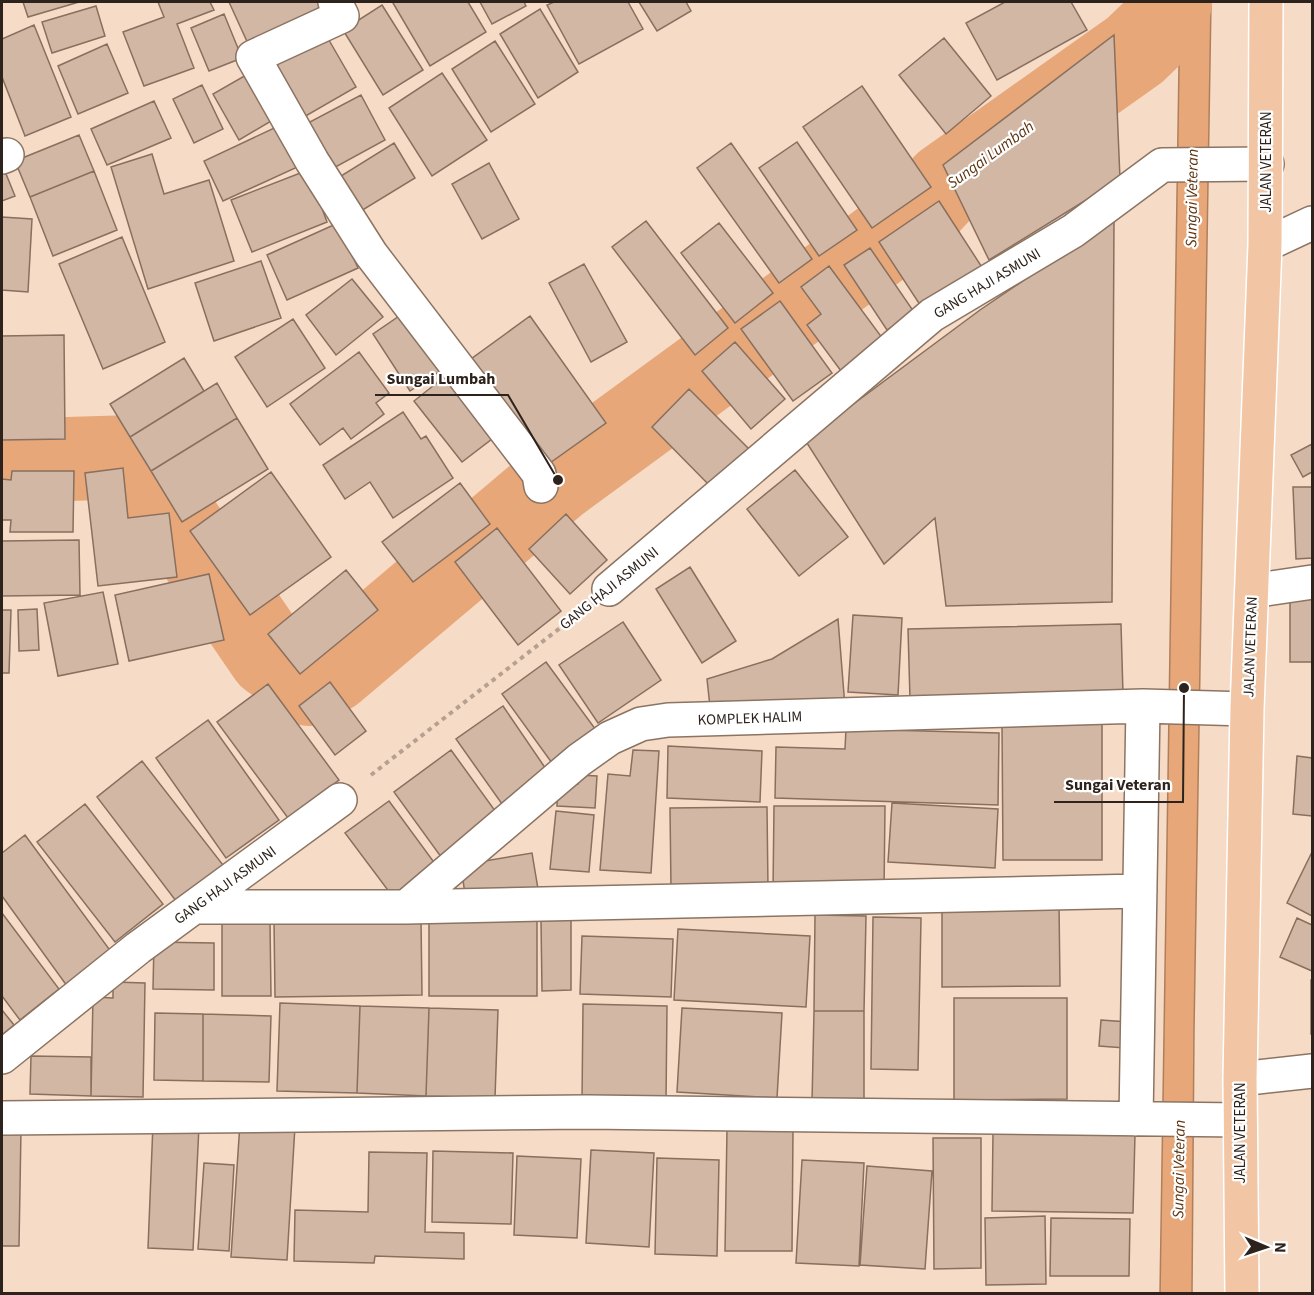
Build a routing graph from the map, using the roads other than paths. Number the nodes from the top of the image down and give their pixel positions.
1 (335, 2) edge
2 (1266, 2) edge
3 (1267, 164) junction
4 (1312, 223) edge
5 (1265, 245) junction
6 (541, 486) dead end
7 (1312, 582) edge
8 (609, 589) road end
9 (1252, 591) junction
10 (1150, 707) junction
11 (1233, 708) junction
12 (340, 800) road end
13 (1140, 891) junction
14 (196, 907) junction
15 (406, 907) junction
16 (2, 1057) edge
17 (1312, 1071) edge
18 (1240, 1080) junction
19 (2, 1118) edge
20 (1147, 1119) junction
21 (1225, 1120) junction
22 (1242, 1293) edge

1 - 6 street
2 - 3 main road, JALAN VETERAN
3 - 5 main road, JALAN VETERAN
3 - 8 street, GANG HAJI ASMUNI
4 - 5 street
5 - 9 main road, JALAN VETERAN
7 - 9 street
9 - 11 main road, JALAN VETERAN
10 - 11 street, KOMPLEK HALIM
10 - 13 street
10 - 15 street, KOMPLEK HALIM
11 - 18 main road, JALAN VETERAN
12 - 14 street, GANG HAJI ASMUNI
13 - 15 street
13 - 20 street
14 - 15 street
14 - 16 street, GANG HAJI ASMUNI
17 - 18 street
18 - 21 main road, JALAN VETERAN
19 - 20 street
20 - 21 street
21 - 22 main road, JALAN VETERAN

